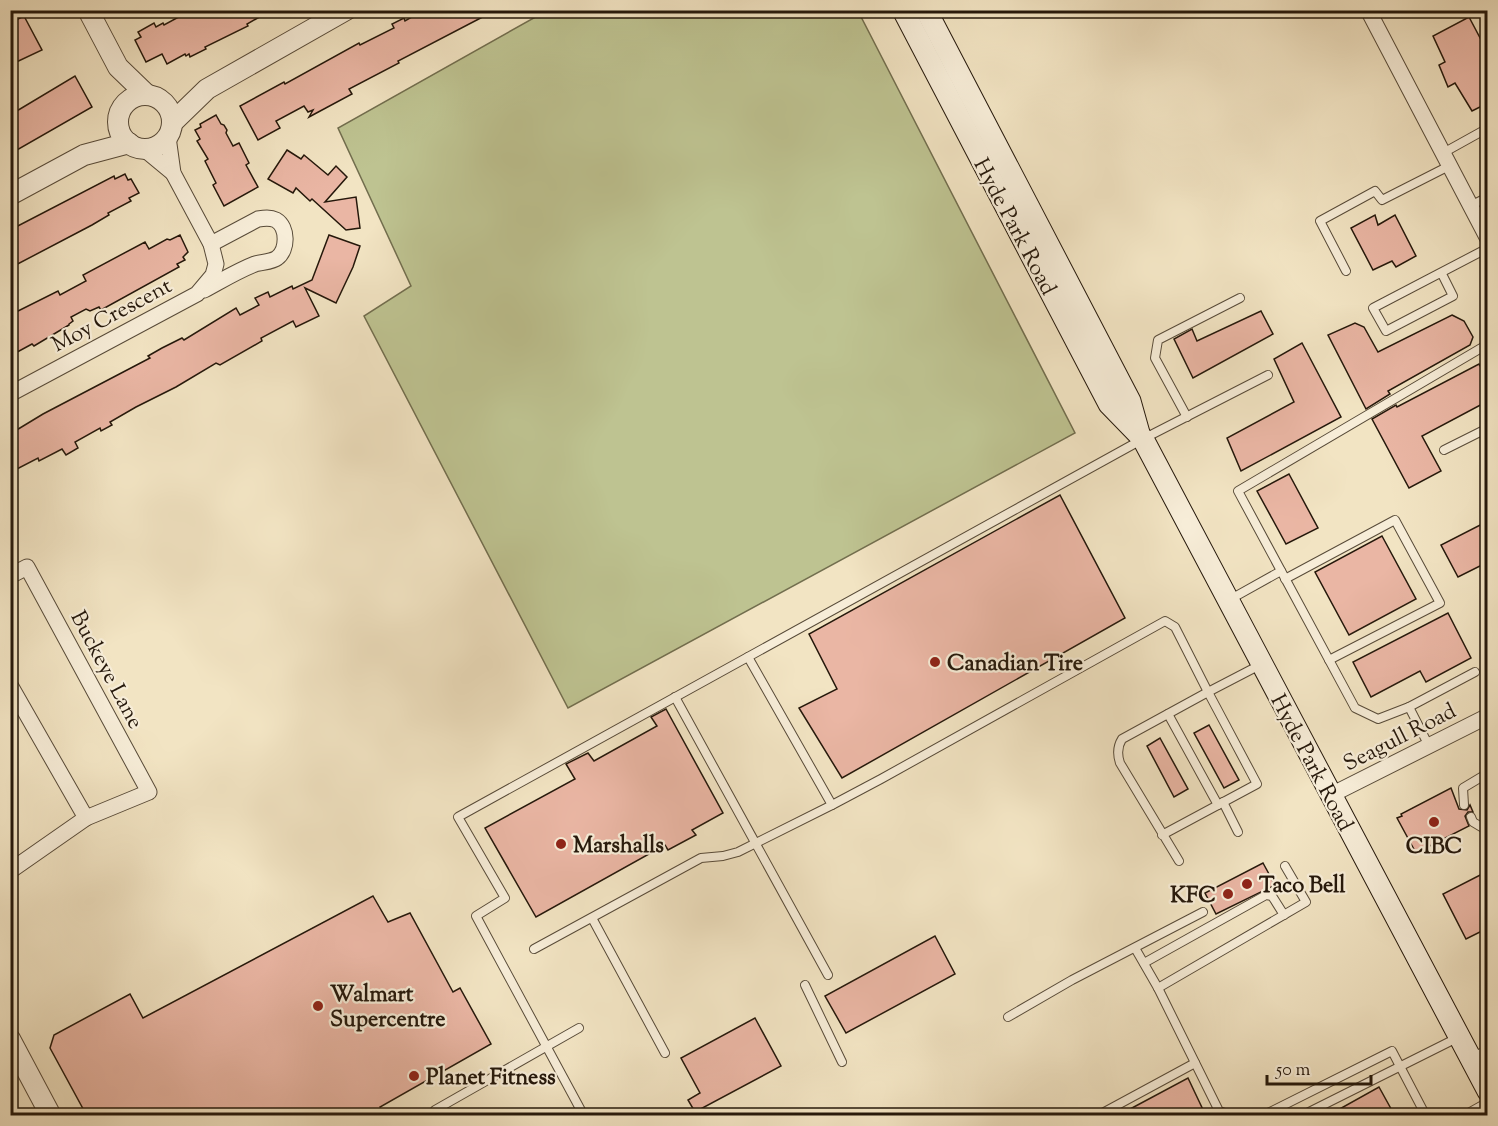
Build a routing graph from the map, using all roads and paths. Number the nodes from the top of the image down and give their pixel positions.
1 (88, 10) edge
2 (346, 10) edge
3 (903, 10) edge
4 (926, 10) edge
5 (1368, 10) edge
6 (118, 67) junction
7 (207, 89) junction
8 (153, 97) junction
9 (121, 112) junction
10 (1488, 128) edge
11 (170, 130) junction
12 (137, 146) junction
13 (84, 155) junction
14 (1446, 160) junction
15 (173, 173) junction
16 (10, 195) edge
17 (1488, 196) edge
18 (1470, 206) junction
19 (1488, 239) edge
20 (211, 244) junction
21 (1488, 248) edge
22 (1346, 272) dead end
23 (1442, 274) junction
24 (201, 291) junction
25 (1240, 298) dead end
26 (1488, 344) edge
27 (1268, 375) dead end
28 (10, 394) edge
29 (1186, 417) junction
30 (1488, 428) edge
31 (1141, 436) junction
32 (1444, 450) dead end
33 (1281, 571) junction
34 (10, 576) edge
35 (1285, 579) junction
36 (1228, 600) junction
37 (748, 657) junction
38 (1329, 660) junction
39 (1262, 665) junction
40 (1475, 672) dead end
41 (10, 685) edge
42 (1208, 692) junction
43 (675, 697) junction
44 (1409, 707) junction
45 (1168, 714) junction
46 (1488, 716) edge
47 (1429, 746) junction
48 (1488, 773) edge
49 (1331, 795) junction
50 (1221, 804) junction
51 (832, 805) junction
52 (1464, 805) dead end
53 (1471, 817) dead end
54 (86, 818) junction
55 (1238, 831) dead end
56 (1488, 831) edge
57 (1162, 835) junction
58 (755, 843) junction
59 (1179, 861) dead end
60 (1285, 866) dead end
61 (10, 871) edge
62 (1203, 912) dead end
63 (1284, 915) junction
64 (592, 918) junction
65 (1135, 948) junction
66 (534, 949) dead end
67 (1144, 963) junction
68 (828, 975) dead end
69 (805, 985) dead end
70 (1158, 988) junction
71 (1008, 1017) dead end
72 (579, 1028) dead end
73 (1459, 1037) junction
74 (10, 1039) edge
75 (546, 1046) junction
76 (665, 1053) dead end
77 (1479, 1054) edge
78 (842, 1062) dead end
79 (1195, 1063) junction
80 (1400, 1066) junction
81 (1488, 1091) edge
82 (1488, 1102) edge
83 (51, 1116) edge
84 (430, 1116) edge
85 (584, 1116) edge
86 (1097, 1116) edge
87 (1233, 1116) edge
88 (1262, 1116) edge
89 (1301, 1116) edge
90 (1426, 1116) edge
91 (1463, 1116) edge

1 - 6 street
2 - 7 street
3 - 31 main road, Hyde Park Road
4 - 31 main road, Hyde Park Road
5 - 14 street
6 - 8 street
6 - 9 street
7 - 8 street
7 - 11 street
8 - 9 street
8 - 11 street
9 - 12 street
9 - 13 street
10 - 14 lane
11 - 12 street
11 - 15 street, Moy Crescent
12 - 13 street
12 - 15 street, Moy Crescent
13 - 16 street
14 - 18 street
14 - 22 lane
15 - 20 street, Moy Crescent
17 - 18 lane
18 - 19 street
20 - 24 street, Moy Crescent
20 - 24 street, Moy Crescent
21 - 23 lane
23 - 23 lane
24 - 28 street, Moy Crescent
25 - 29 lane
26 - 33 lane
27 - 29 lane
29 - 31 lane
30 - 32 lane
31 - 36 main road, Hyde Park Road
31 - 37 lane
33 - 35 lane
33 - 36 lane
34 - 54 street, Buckeye Lane
35 - 38 lane
35 - 38 lane
36 - 39 main road, Hyde Park Road
37 - 43 lane
37 - 51 lane
38 - 44 lane
39 - 42 lane
39 - 49 main road, Hyde Park Road
40 - 44 lane
41 - 54 street
42 - 45 lane
42 - 50 lane
42 - 51 lane
43 - 58 lane
43 - 75 lane
44 - 47 lane
45 - 50 lane
45 - 57 lane
46 - 47 street, Seagull Road
47 - 49 street, Seagull Road
48 - 52 lane
49 - 73 main road, Hyde Park Road
50 - 55 lane
50 - 57 lane
51 - 58 lane
53 - 56 lane
54 - 61 street
57 - 59 lane
58 - 64 lane
58 - 68 lane
60 - 63 lane
62 - 65 lane
63 - 67 lane
63 - 70 lane
64 - 66 lane
64 - 76 lane
65 - 67 lane
65 - 71 lane
67 - 70 lane
69 - 78 lane
70 - 79 lane
72 - 75 lane
73 - 77 main road, Hyde Park Road
73 - 80 lane
74 - 83 street
75 - 84 lane
75 - 85 lane
77 - 81 main road, Hyde Park Road
79 - 86 lane
79 - 87 lane
80 - 88 lane
80 - 89 lane
80 - 90 lane
82 - 91 lane

